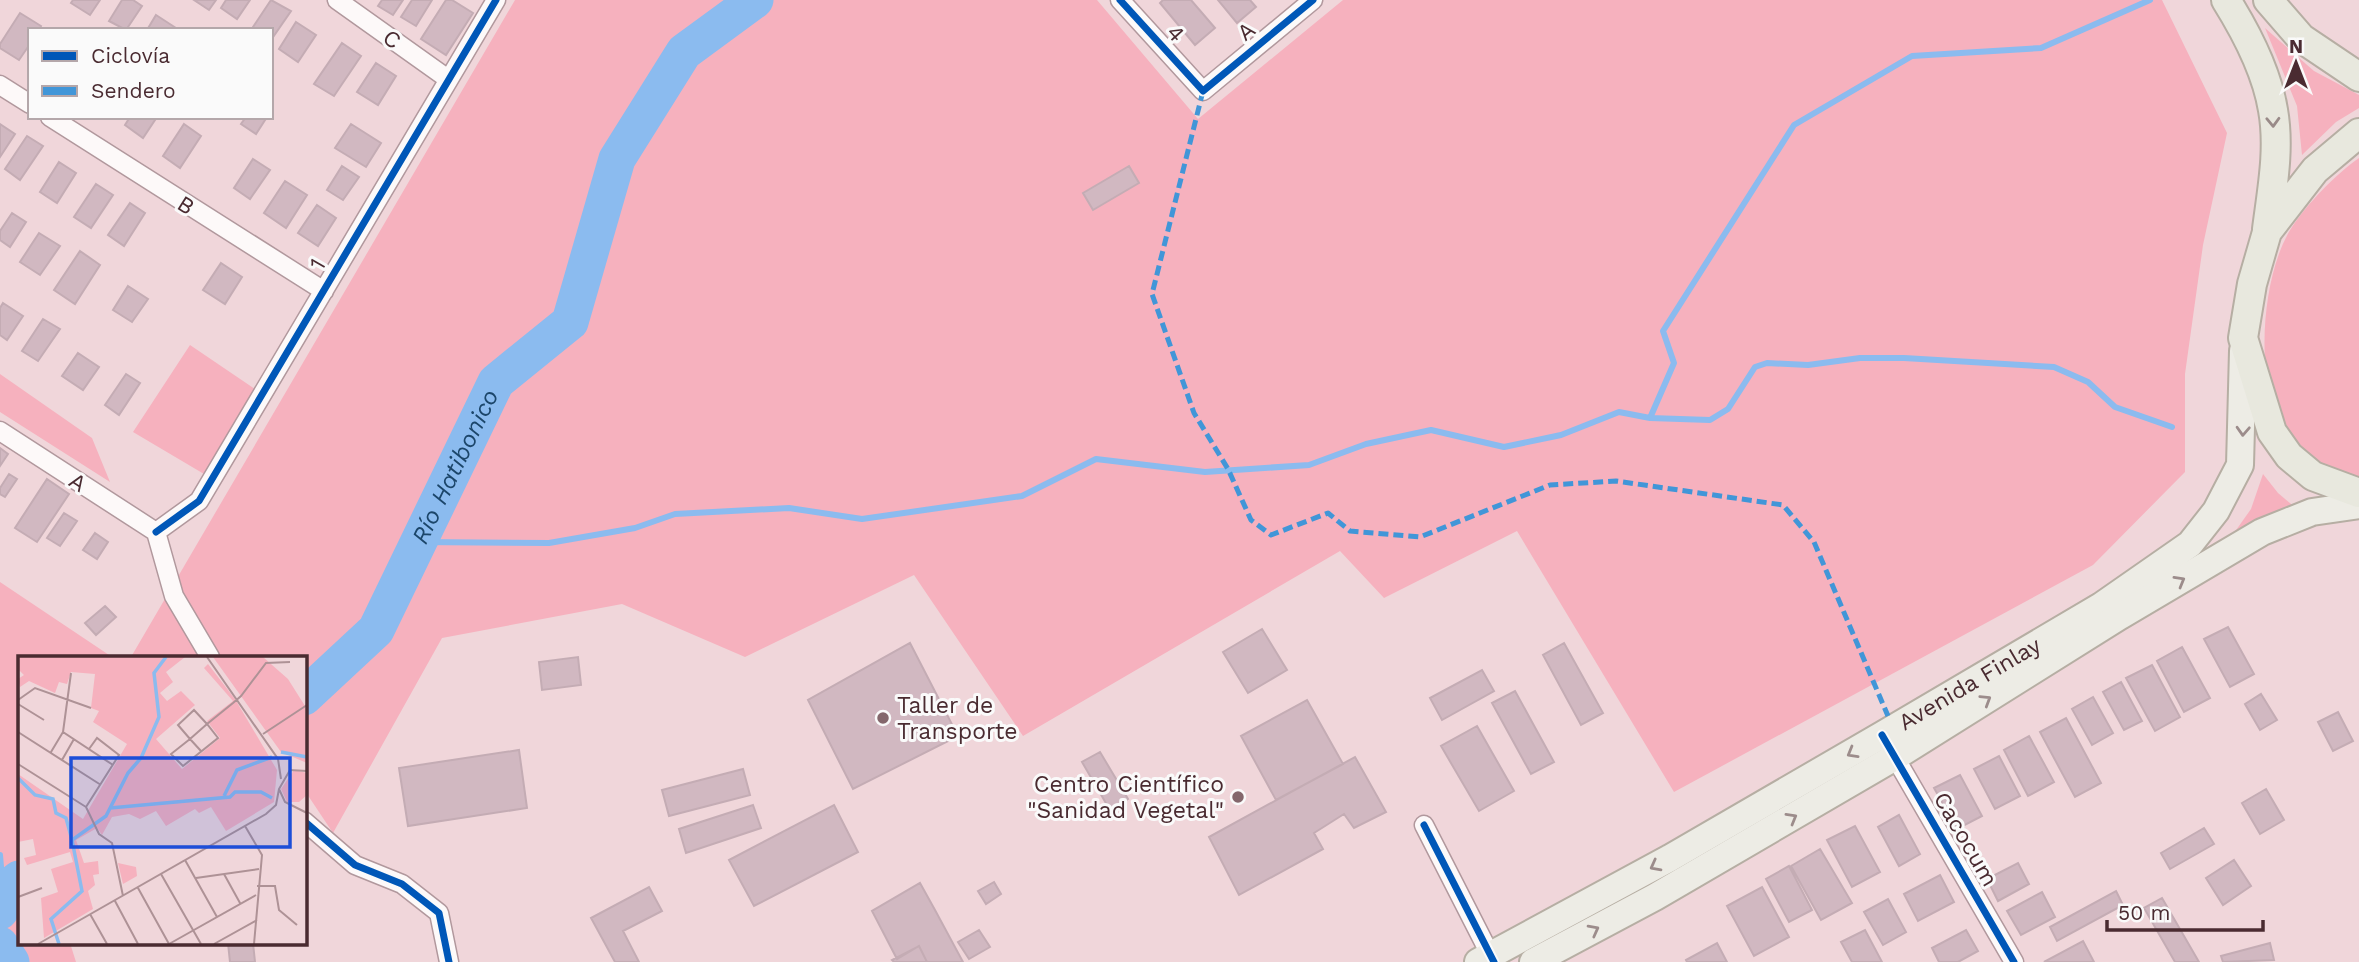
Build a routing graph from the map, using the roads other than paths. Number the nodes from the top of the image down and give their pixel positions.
1 (337, 0) edge
2 (496, 0) edge
3 (1121, 0) edge
4 (1313, 0) edge
5 (2226, 0) edge
6 (2267, 0) edge
7 (2359, 77) edge
8 (448, 79) junction
9 (0, 85) edge
10 (1203, 91) joint
11 (28, 103) edge
12 (53, 119) edge
13 (2359, 133) edge
14 (2267, 232) junction
15 (324, 291) junction
16 (2243, 338) junction
17 (0, 431) edge
18 (2359, 493) edge
19 (2359, 505) edge
20 (156, 532) junction
21 (209, 656) edge
22 (1888, 746) junction
23 (306, 823) edge
24 (1424, 825) dead end
25 (1487, 959) edge
26 (449, 962) edge
27 (1534, 962) edge
28 (2014, 962) edge

1 - 8 street, C
2 - 8 street, 1
3 - 10 street, 4
4 - 10 street, A
5 -> 14 highway
6 - 7 highway
8 - 15 street, 1
9 - 11 street
12 - 15 street, B
13 - 14 highway
14 - 16 highway
15 - 20 street, 1
16 - 18 highway
16 -> 22 main road, Avenida Finlay
17 - 20 street, A
22 -> 19 main road, Avenida Finlay
20 - 21 street
22 -> 25 main road, Avenida Finlay
27 -> 22 main road, Avenida Finlay
22 - 28 street, Cacocum
23 - 26 street
24 - 25 street

